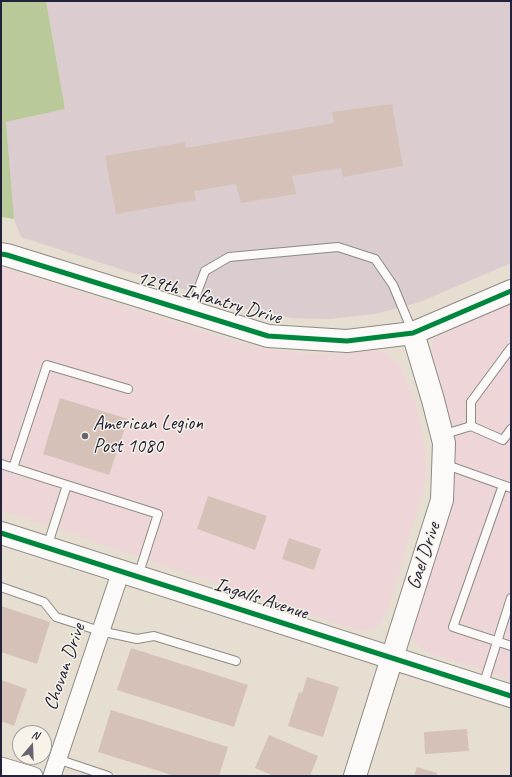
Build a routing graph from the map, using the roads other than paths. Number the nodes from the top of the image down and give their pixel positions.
1 (1, 254) edge
2 (511, 291) edge
3 (190, 311) junction
4 (413, 333) junction
5 (511, 348) edge
6 (128, 389) dead end
7 (471, 426) junction
8 (511, 429) edge
9 (442, 436) junction
10 (443, 463) junction
11 (1, 464) edge
12 (13, 468) junction
13 (67, 485) junction
14 (507, 487) edge
15 (1, 533) edge
16 (47, 547) junction
17 (129, 574) junction
18 (1, 587) edge
19 (511, 598) edge
20 (100, 631) junction
21 (497, 642) junction
22 (511, 646) edge
23 (392, 658) junction
24 (236, 661) dead end
25 (483, 687) junction
26 (511, 696) edge
27 (57, 759) junction
28 (1, 766) edge
29 (34, 776) edge
30 (52, 776) edge
31 (108, 776) edge
32 (355, 776) edge

1 - 3 street, 129th Infantry Drive
2 - 4 street, 129th Infantry Drive
3 - 4 street, 129th Infantry Drive
3 - 4 lane
4 - 9 street, Gael Drive
5 - 7 lane
6 - 12 lane
7 - 8 lane
7 - 9 lane
9 - 10 street, Gael Drive
10 - 14 lane
10 - 23 street, Gael Drive
11 - 12 lane
12 - 13 lane
13 - 16 lane
13 - 17 lane
14 - 21 lane
15 - 16 street, Ingalls Avenue
16 - 17 street, Ingalls Avenue
17 - 20 street, Chovan Drive
17 - 23 street, Ingalls Avenue
18 - 20 lane
19 - 21 lane
20 - 24 lane
20 - 27 street, Chovan Drive
21 - 22 lane
21 - 25 lane
23 - 25 street, Ingalls Avenue
23 - 32 street, Gael Drive
25 - 26 street, Ingalls Avenue
27 - 30 street, Chovan Drive
27 - 31 lane
28 - 29 street

